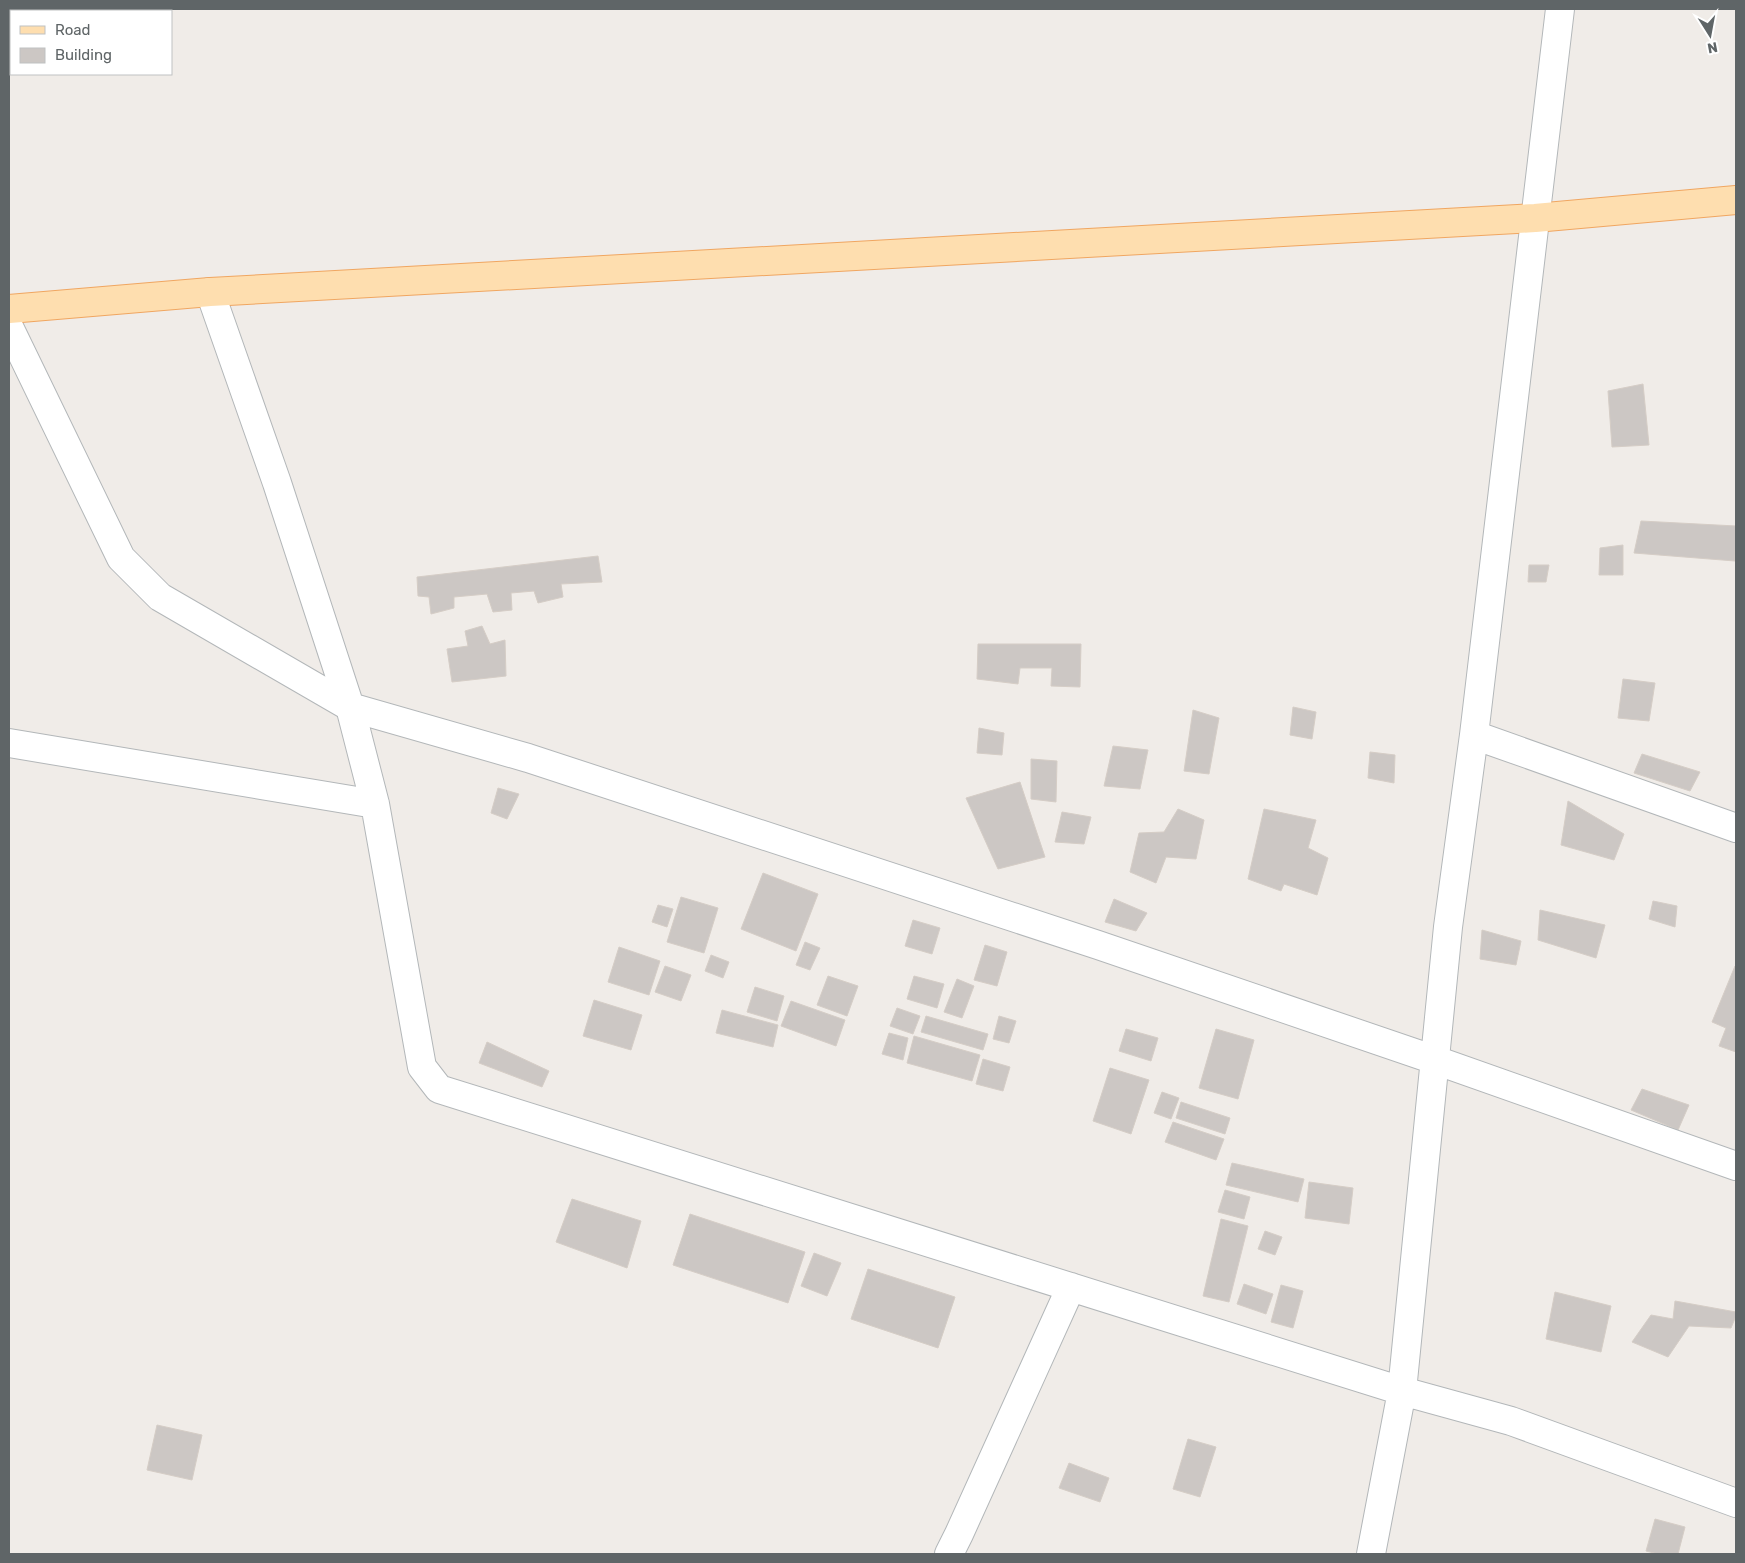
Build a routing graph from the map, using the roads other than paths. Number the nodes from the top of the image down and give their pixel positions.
1 (1560, 9) edge
2 (1736, 200) edge
3 (1535, 218) junction
4 (210, 292) junction
5 (9, 309) edge
6 (9, 327) edge
7 (350, 708) junction
8 (1474, 734) junction
9 (9, 743) edge
10 (375, 804) junction
11 (1736, 828) edge
12 (1435, 1060) junction
13 (1736, 1166) edge
14 (1071, 1287) junction
15 (1402, 1390) junction
16 (1736, 1503) edge
17 (949, 1554) edge
18 (1371, 1554) edge

1 - 3 street
2 - 3 main road
3 - 4 main road
3 - 8 street
4 - 5 main road
4 - 7 street
6 - 7 street
7 - 10 street
7 - 12 street
8 - 11 street
8 - 12 street
9 - 10 street
10 - 14 street
12 - 13 street
12 - 15 street
14 - 15 street
14 - 17 street
15 - 16 street
15 - 18 street

